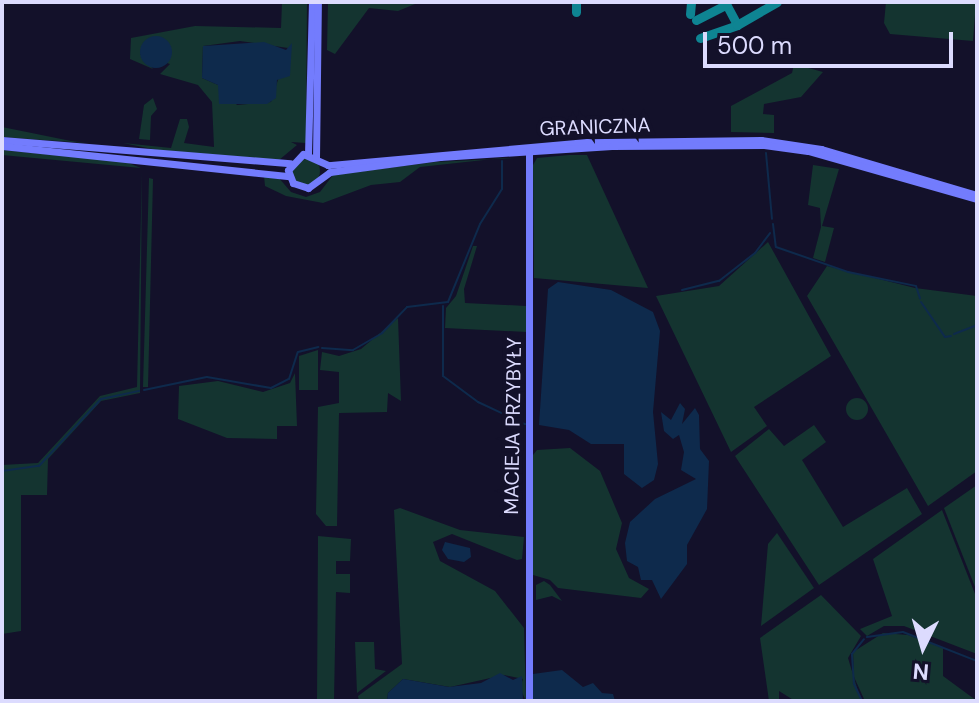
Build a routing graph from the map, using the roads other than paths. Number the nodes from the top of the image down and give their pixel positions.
1 (315, 2) edge
2 (2, 140) edge
3 (2, 146) edge
4 (529, 152) junction
5 (315, 158) junction
6 (290, 163) junction
7 (870, 166) junction
8 (289, 176) junction
9 (321, 178) junction
10 (977, 197) edge
11 (529, 701) edge

1 - 5 main road
2 - 6 main road
3 - 8 main road
4 - 7 main road, GRANICZNA
4 - 9 main road, GRANICZNA
4 - 11 main road, MACIEJA PRZYBYŁY
5 - 6 main road
5 - 7 main road, GRANICZNA
5 - 9 main road
6 - 8 main road
7 - 10 main road, GRANICZNA
8 - 9 main road, GRANICZNA

